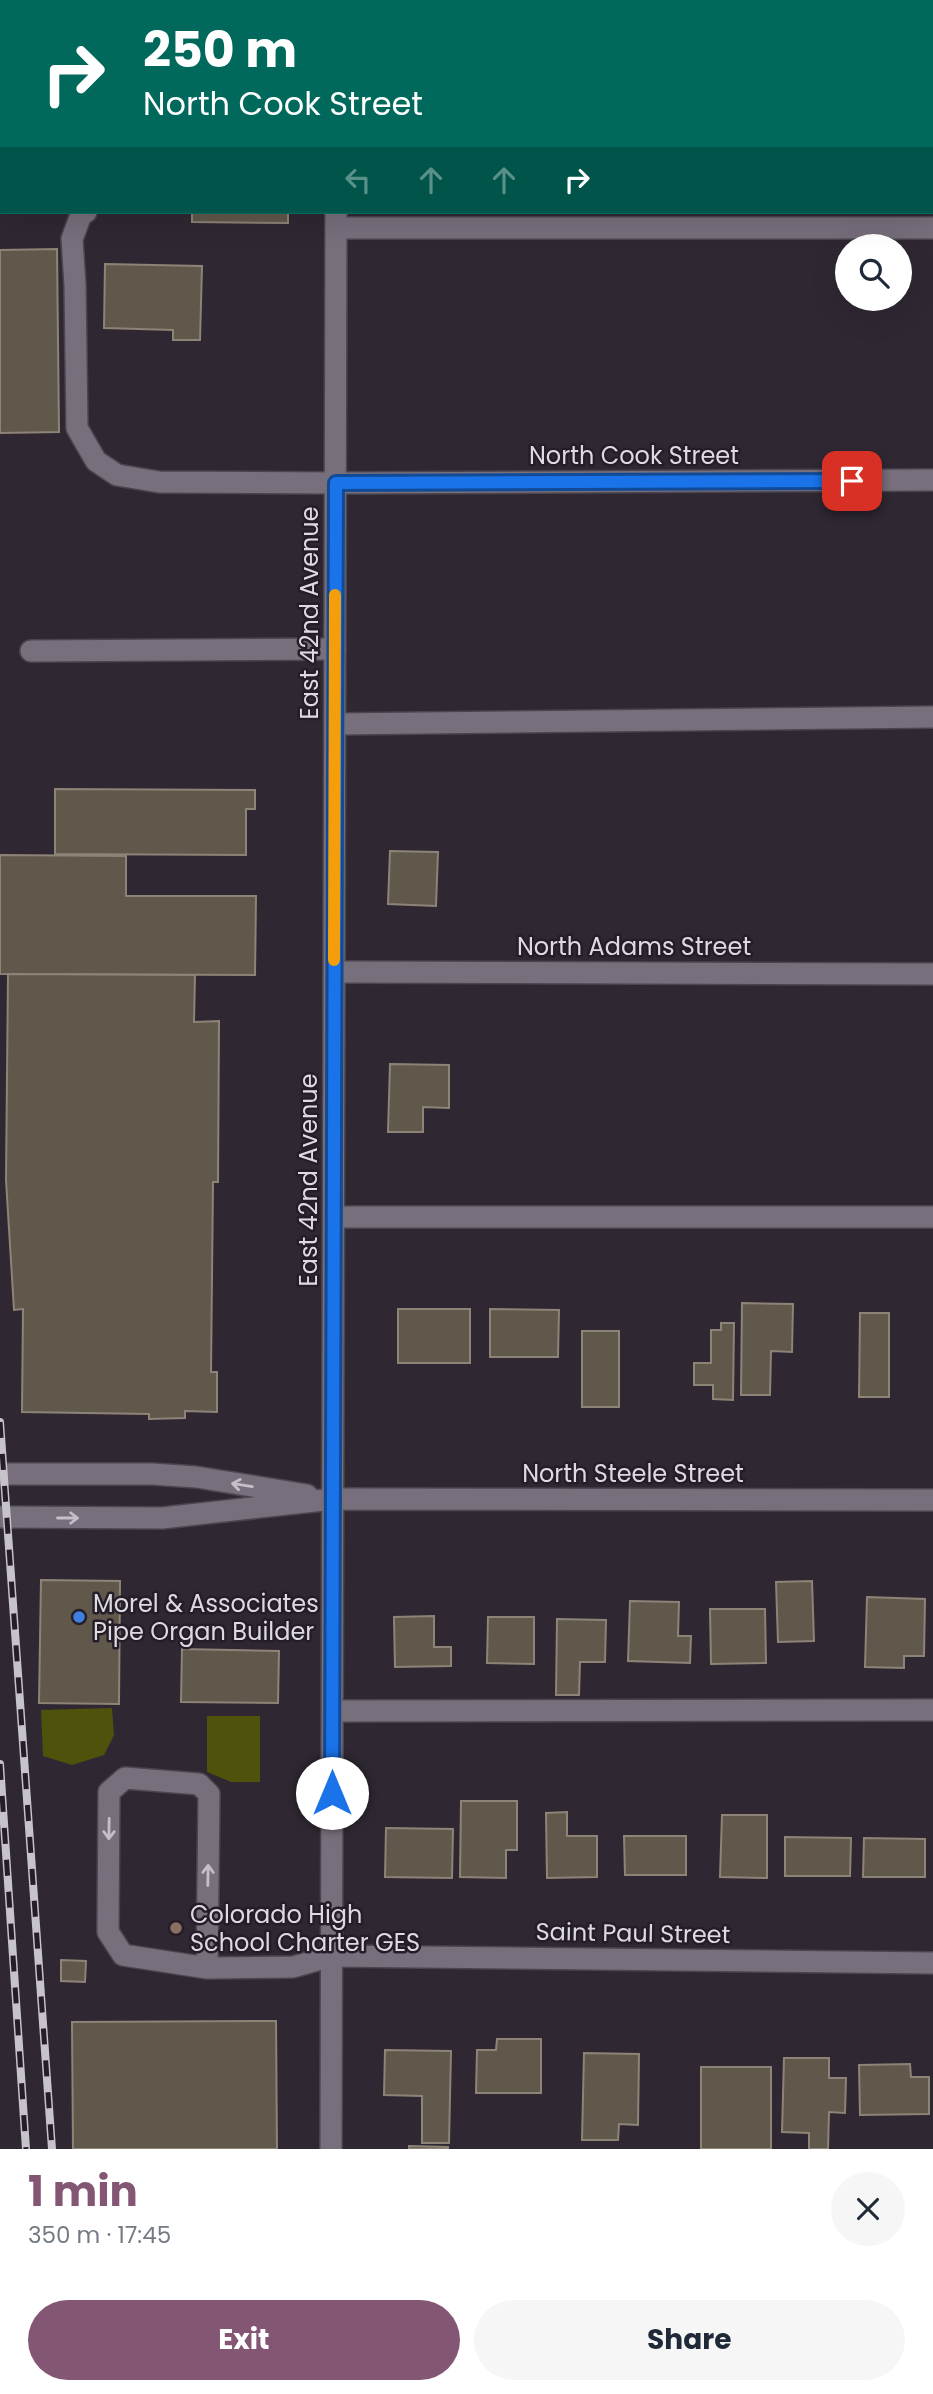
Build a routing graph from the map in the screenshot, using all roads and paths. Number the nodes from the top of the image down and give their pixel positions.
1 (81, 214) edge
2 (336, 220) edge
3 (933, 228) edge
4 (933, 480) edge
5 (336, 483) junction
6 (335, 649) junction
7 (31, 651) dead end
8 (933, 717) edge
9 (335, 724) junction
10 (334, 972) junction
11 (933, 974) edge
12 (334, 1217) junction
13 (933, 1217) edge
14 (0, 1474) edge
15 (333, 1499) junction
16 (933, 1500) edge
17 (0, 1517) edge
18 (933, 1710) edge
19 (333, 1712) junction
20 (332, 1956) junction
21 (933, 1963) edge
22 (207, 1968) junction
23 (331, 2149) edge

1 - 5 street, North Cook Street
2 - 3 street
2 - 5 street, East 42nd Avenue
4 - 5 street, North Cook Street
5 - 6 street, East 42nd Avenue
6 - 7 street
6 - 9 street, East 42nd Avenue
8 - 9 street
9 - 10 street, East 42nd Avenue
10 - 11 street, North Adams Street
10 - 12 street, East 42nd Avenue
12 - 13 street
12 - 15 street, East 42nd Avenue
15 -> 14 street, North Steele Street
15 - 16 street, North Steele Street
17 -> 15 street, North Steele Street
15 - 19 street, East 42nd Avenue
18 - 19 street
19 - 20 street, East 42nd Avenue
20 - 21 street, Saint Paul Street
20 - 22 street, Saint Paul Street
20 - 23 street, East 42nd Avenue
22 -> 22 street, Saint Paul Street

